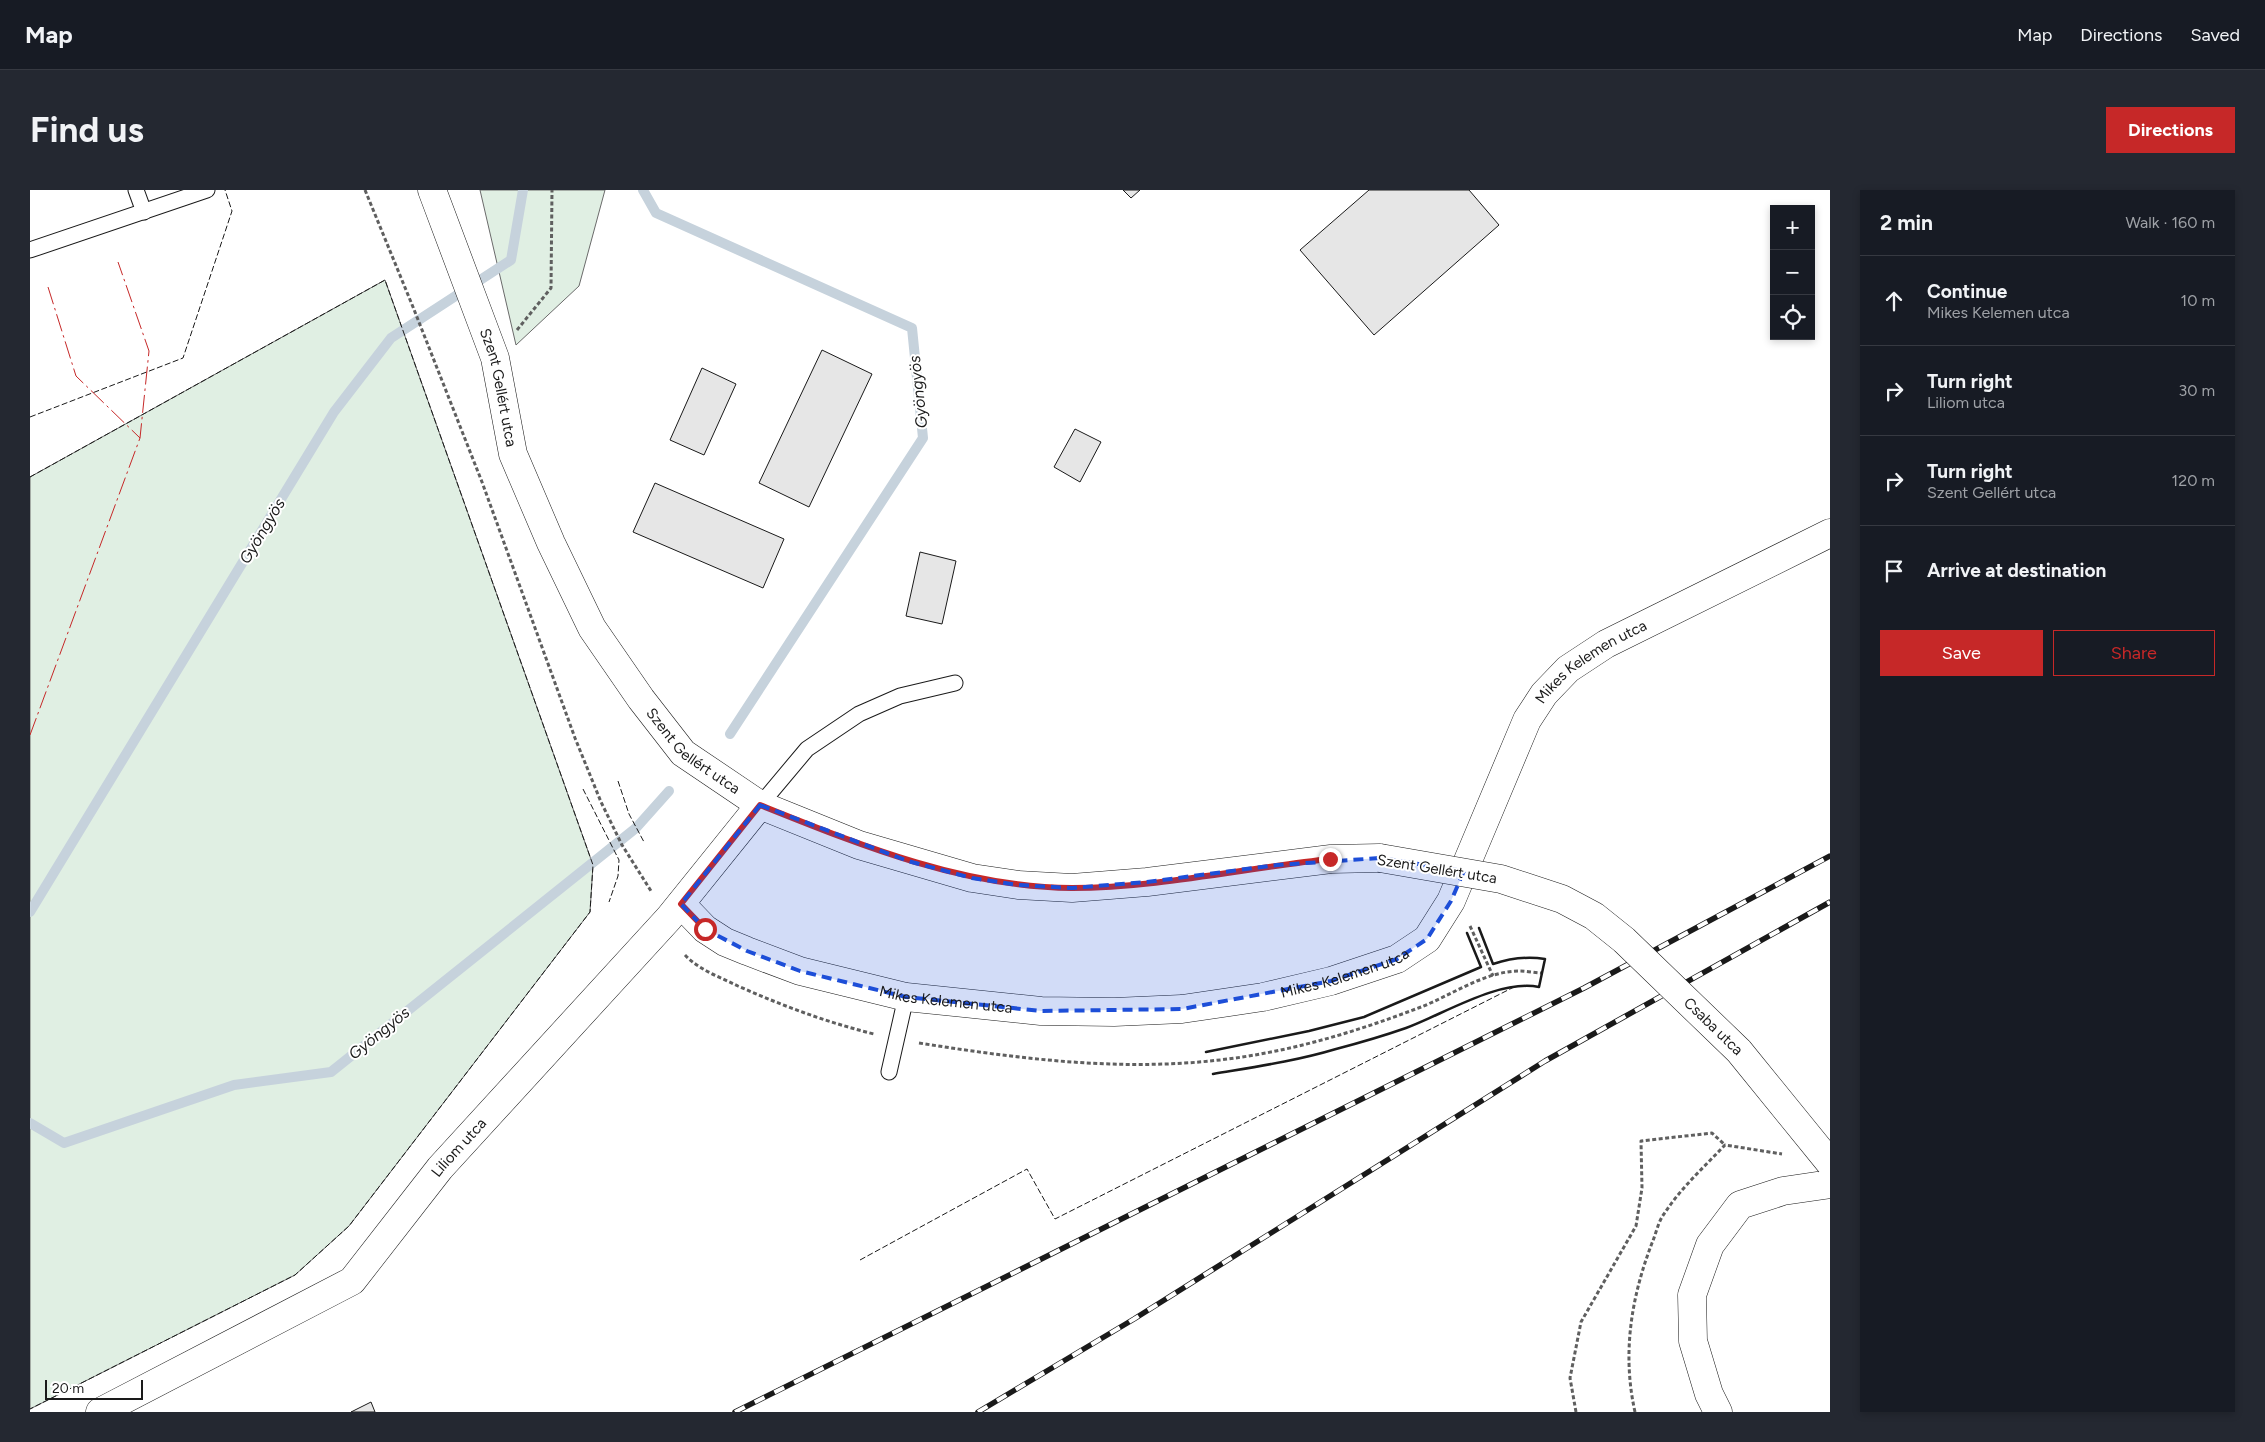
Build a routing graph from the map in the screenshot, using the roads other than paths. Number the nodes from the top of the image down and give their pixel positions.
1 (136, 190) edge
2 (208, 190) edge
3 (432, 190) edge
4 (144, 212) junction
5 (30, 250) edge
6 (1830, 533) edge
7 (955, 683) dead end
8 (760, 805) junction
9 (681, 904) junction
10 (1580, 907) joint
11 (906, 997) junction
12 (889, 1072) dead end
13 (1830, 1163) edge
14 (1830, 1184) edge
15 (100, 1412) edge
16 (1718, 1412) edge

1 - 4 lane
2 - 4 lane
3 - 8 street, Szent Gellért utca
4 - 5 lane
6 - 11 street, Mikes Kelemen utca
7 - 8 lane
8 - 9 street, Liliom utca
8 - 10 street, Szent Gellért utca, bridge
9 - 11 street, Mikes Kelemen utca
9 - 15 street, Liliom utca
10 - 13 street, Csaba utca, bridge
11 - 12 lane
14 - 16 street

